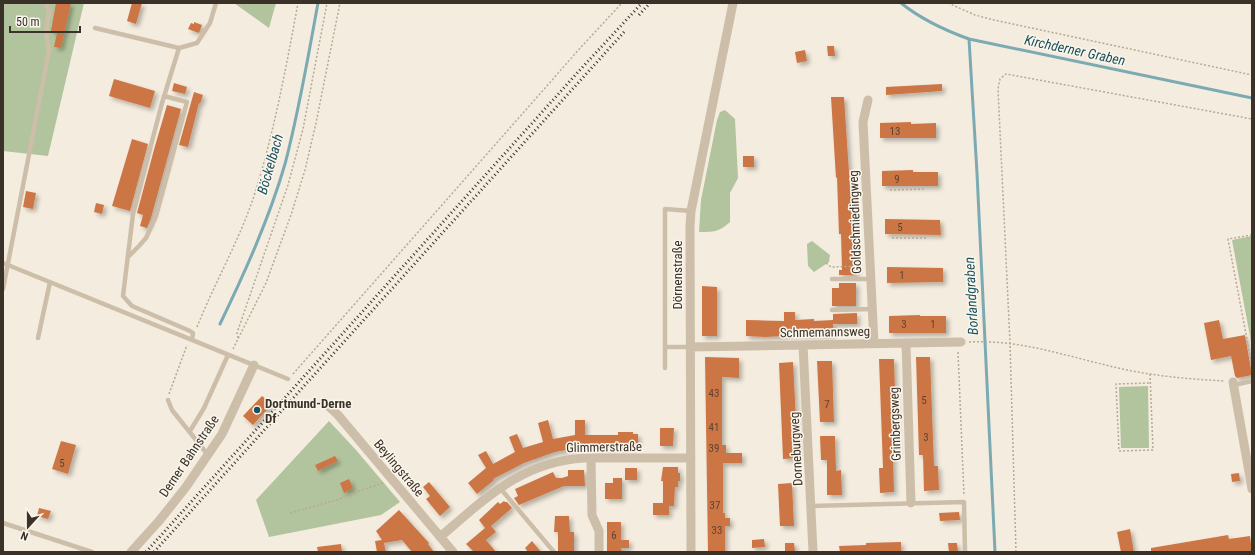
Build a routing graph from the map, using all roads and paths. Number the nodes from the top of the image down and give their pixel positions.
1 (46, 3) edge
2 (216, 3) edge
3 (298, 3) edge
4 (327, 3) edge
5 (340, 3) edge
6 (622, 3) edge
7 (733, 3) edge
8 (948, 3) edge
9 (95, 28) dead end
10 (179, 48) junction
11 (1252, 75) edge
12 (164, 96) junction
13 (868, 100) dead end
14 (1252, 119) edge
15 (890, 190) dead end
16 (926, 190) dead end
17 (691, 211) junction
18 (1252, 234) edge
19 (892, 238) dead end
20 (928, 238) dead end
21 (128, 257) junction
22 (5, 264) edge
23 (826, 264) dead end
24 (869, 266) junction
25 (832, 279) dead end
26 (870, 279) junction
27 (50, 282) junction
28 (3, 289) edge
29 (872, 309) junction
30 (832, 310) dead end
31 (38, 338) dead end
32 (191, 339) junction
33 (238, 340) junction
34 (959, 342) joint
35 (973, 342) dead end
36 (874, 343) junction
37 (1010, 343) junction
38 (906, 344) junction
39 (804, 345) junction
40 (690, 347) junction
41 (666, 348) junction
42 (229, 355) junction
43 (254, 365) junction
44 (1252, 366) edge
45 (666, 368) dead end
46 (1150, 374) junction
47 (288, 379) joint
48 (1252, 381) edge
49 (1150, 383) junction
50 (1234, 383) junction
51 (168, 400) joint
52 (324, 402) dead end
53 (190, 431) junction
54 (208, 455) junction
55 (591, 458) junction
56 (690, 458) junction
57 (393, 480) junction
58 (500, 488) junction
59 (1252, 489) edge
60 (964, 502) junction
61 (911, 503) junction
62 (811, 506) junction
63 (290, 513) dead end
64 (3, 523) edge
65 (440, 537) junction
66 (92, 552) edge
67 (131, 552) edge
68 (453, 552) edge
69 (554, 552) edge
70 (599, 552) edge
71 (691, 552) edge
72 (813, 552) edge
73 (965, 552) edge
74 (1016, 552) edge

1 - 22 lane
2 - 10 lane
3 - 32 path
4 - 33 path
5 - 33 path
6 - 47 path
7 - 17 street, Dörnenstraße
8 - 11 path
9 - 10 lane
10 - 12 lane
12 - 21 lane
12 - 21 lane
13 - 24 street, Goldschmiedingweg
14 - 37 path
15 - 16 path
17 - 40 street, Dörnenstraße
17 - 41 lane
18 - 44 path
19 - 20 path
21 - 32 lane
22 - 27 lane
22 - 28 lane
23 - 24 path
24 - 26 street, Goldschmiedingweg
25 - 26 lane
26 - 29 street, Goldschmiedingweg
27 - 31 lane
27 - 32 lane
29 - 30 lane
29 - 36 street, Goldschmiedingweg
32 - 42 lane
32 - 51 path
33 - 42 path
34 - 38 street, Schmemannsweg
34 - 60 path
35 - 37 path
36 - 38 street, Schmemannsweg
36 - 39 street, Schmemannsweg
37 - 46 path
37 - 74 path
38 - 61 street, Grimbergsweg
39 - 40 street, Schmemannsweg
39 - 62 street, Dorneburgweg
40 - 41 lane
40 - 56 street, Dörnenstraße
41 - 45 lane
42 - 43 lane
42 - 53 lane
43 - 47 lane
43 - 54 street, Derner Bahnstraße
46 - 49 path
46 - 50 path
48 - 50 lane
49 - 49 path
50 - 59 street
51 - 53 lane
52 - 57 street, Beylingstraße
53 - 54 lane
54 - 67 street, Derner Bahnstraße
55 - 56 street, Glimmerstraße
55 - 58 street, Glimmerstraße
55 - 70 street
56 - 71 street, Dörnenstraße
57 - 63 path
57 - 65 street, Beylingstraße
58 - 65 street, Glimmerstraße
58 - 69 lane
60 - 61 lane
60 - 73 lane
61 - 62 lane
62 - 72 street, Dorneburgweg
64 - 66 lane
65 - 68 street, Beylingstraße

